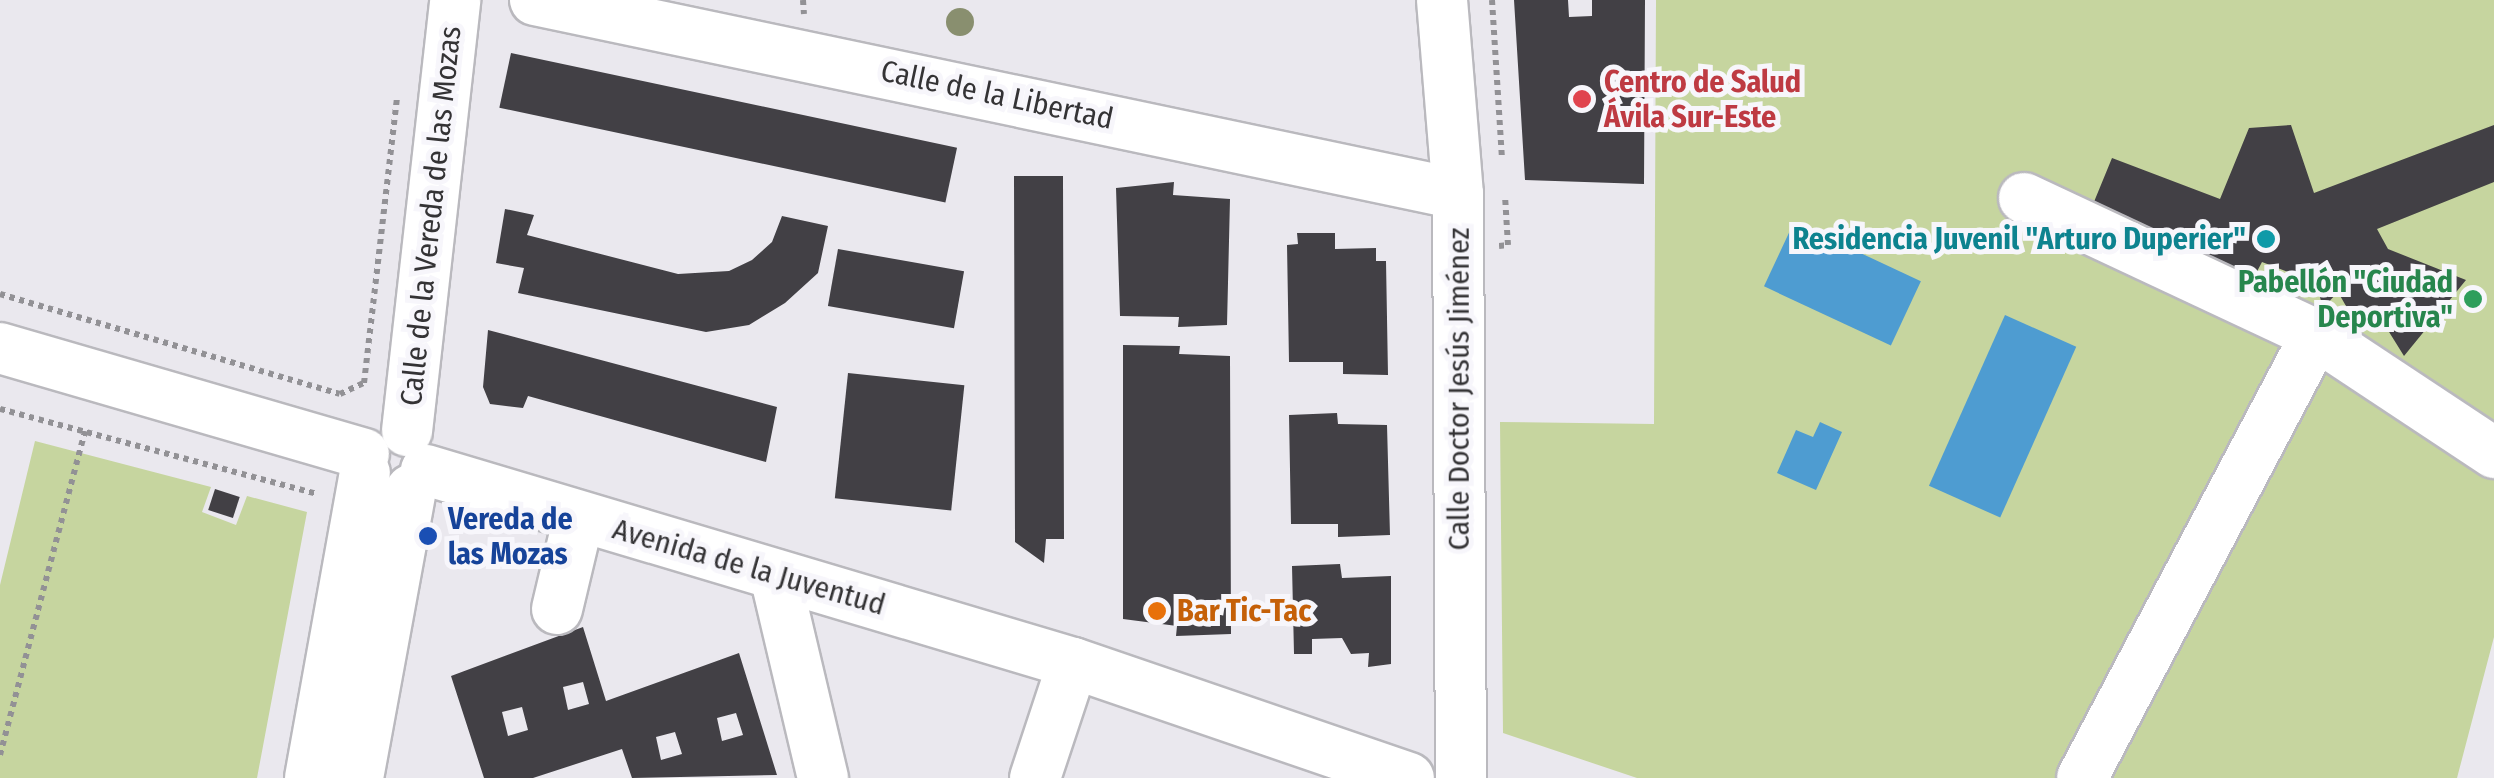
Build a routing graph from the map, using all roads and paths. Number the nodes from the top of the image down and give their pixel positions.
1 (455, 0) edge
2 (534, 0) edge
3 (803, 0) edge
4 (1442, 0) edge
5 (821, 18) dead end
6 (750, 21) edge
7 (399, 76) dead end
8 (1458, 194) junction
9 (2024, 198) dead end
10 (0, 294) edge
11 (2316, 335) junction
12 (0, 348) edge
13 (0, 408) edge
14 (85, 431) junction
15 (2494, 453) edge
16 (415, 464) junction
17 (352, 474) junction
18 (579, 517) junction
19 (775, 576) junction
20 (557, 609) dead end
21 (1072, 662) junction
22 (0, 756) edge
23 (1393, 776) edge
24 (310, 778) edge
25 (358, 778) edge
26 (823, 778) edge
27 (1035, 778) edge
28 (1461, 778) edge
29 (2082, 778) edge

1 - 16 street, Calle de la Vereda de las Mozas
2 - 6 street, Calle de la Libertad
3 - 5 path
4 - 8 street, Calle Doctor Jesús Jiménez
6 - 8 street, Calle de la Libertad
7 - 10 path
8 - 28 street, Calle Doctor Jesús Jiménez
9 - 11 street
11 - 15 street
11 - 29 street
12 - 17 street
13 - 14 path
14 - 17 path
14 - 22 path
16 - 17 street, Avenida de la Juventud
16 - 18 street, Avenida de la Juventud
16 - 25 street, Calle de la Vereda de las Mozas
17 - 24 street
18 - 19 street, Avenida de la Juventud
18 - 20 street
19 - 21 street, Avenida de la Juventud
19 - 26 street
21 - 23 street, Avenida de la Juventud
21 - 27 street

